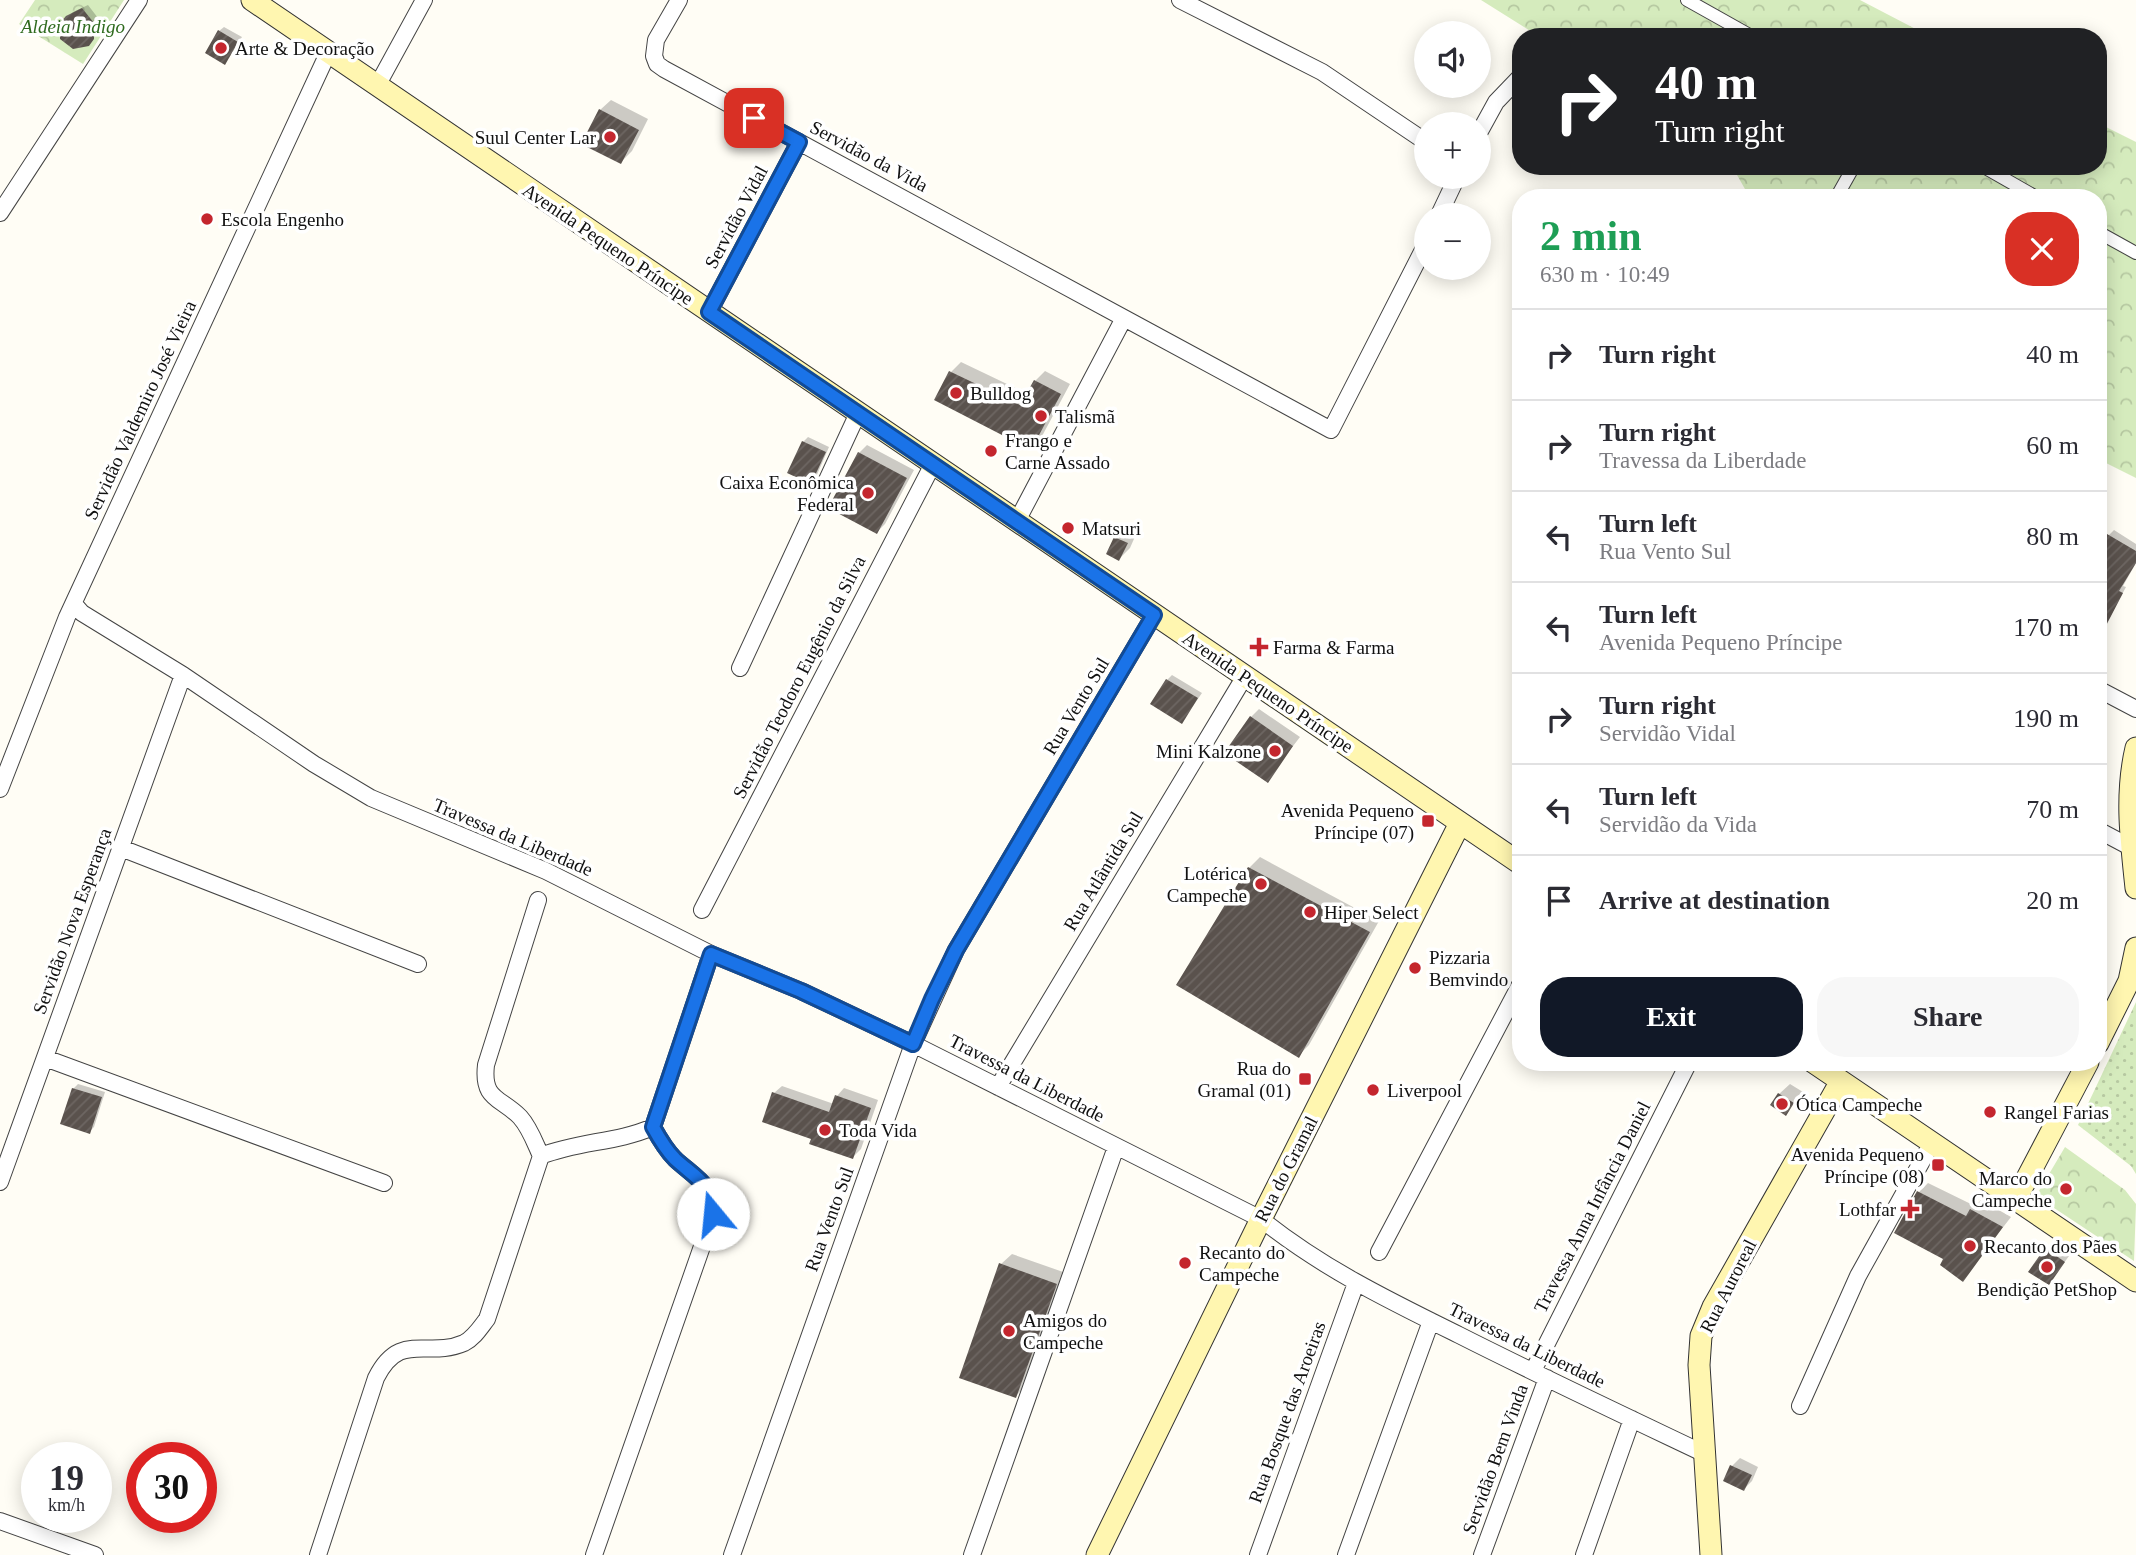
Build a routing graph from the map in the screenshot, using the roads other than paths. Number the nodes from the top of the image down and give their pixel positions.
1 (139, 0) edge
2 (252, 0) edge
3 (424, 0) edge
4 (679, 0) edge
5 (1181, 0) edge
6 (1687, 0) edge
7 (1737, 28) edge
8 (328, 52) junction
9 (1512, 85) edge
10 (377, 86) junction
11 (1491, 112) edge
12 (1414, 134) edge
13 (799, 142) junction
14 (1998, 175) edge
15 (2022, 189) edge
16 (0, 213) edge
17 (2107, 237) edge
18 (2136, 253) edge
19 (1414, 267) edge
20 (709, 312) junction
21 (1124, 318) junction
22 (858, 413) junction
23 (933, 464) junction
24 (1017, 521) junction
25 (74, 604) junction
26 (1154, 615) junction
27 (740, 668) dead end
28 (183, 675) junction
29 (1245, 676) junction
30 (2107, 694) edge
31 (2136, 709) edge
32 (2136, 748) edge
33 (0, 789) edge
34 (1460, 823) junction
35 (2107, 835) edge
36 (121, 848) junction
37 (2132, 848) junction
38 (1512, 858) edge
39 (2136, 888) edge
40 (538, 900) dead end
41 (702, 910) dead end
42 (2136, 948) edge
43 (711, 954) junction
44 (418, 964) dead end
45 (1512, 999) edge
46 (2107, 1025) edge
47 (913, 1044) junction
48 (45, 1058) junction
49 (1685, 1071) edge
50 (1826, 1071) edge
51 (2083, 1071) edge
52 (1841, 1081) junction
53 (998, 1087) junction
54 (653, 1127) junction
55 (1932, 1143) junction
56 (1116, 1147) junction
57 (541, 1156) junction
58 (0, 1182) edge
59 (384, 1183) dead end
60 (2016, 1199) junction
61 (1261, 1219) junction
62 (1379, 1252) dead end
63 (2136, 1280) edge
64 (1356, 1283) junction
65 (1431, 1321) junction
66 (1540, 1375) junction
67 (1800, 1406) dead end
68 (1632, 1419) junction
69 (1704, 1454) junction
70 (0, 1521) edge
71 (95, 1555) edge
72 (318, 1555) edge
73 (594, 1555) edge
74 (732, 1555) edge
75 (972, 1555) edge
76 (1097, 1555) edge
77 (1258, 1555) edge
78 (1346, 1555) edge
79 (1482, 1555) edge
80 (1584, 1555) edge
81 (1712, 1555) edge

1 - 16 street
2 - 8 main road, Avenida Pequeno Príncipe
3 - 10 street
4 - 13 street, Servidão da Vida
5 - 12 street
6 - 7 street
8 - 10 main road, Avenida Pequeno Príncipe
8 - 25 street, Servidão Valdemiro José Vieira
9 - 11 street
10 - 20 main road, Avenida Pequeno Príncipe
13 - 20 street, Servidão Vidal
13 - 21 street, Servidão da Vida
14 - 15 street
17 - 18 street
19 - 21 street, Servidão da Vida
20 - 22 main road, Avenida Pequeno Príncipe
21 - 24 street
22 - 23 main road, Avenida Pequeno Príncipe
22 - 27 street
23 - 24 main road, Avenida Pequeno Príncipe
23 - 41 street, Servidão Teodoro Eugênio da Silva
24 - 26 main road, Avenida Pequeno Príncipe
25 - 28 street, Travessa da Liberdade
25 - 33 street, Servidão Valdemiro José Vieira
26 - 29 main road, Avenida Pequeno Príncipe
26 - 47 street, Rua Vento Sul
28 - 36 street, Servidão Nova Esperança
28 - 43 street, Travessa da Liberdade
29 - 34 main road, Avenida Pequeno Príncipe
29 - 53 street, Rua Atlântida Sul
30 - 31 street
32 - 37 main road
34 - 38 main road, Avenida Pequeno Príncipe
34 - 61 main road, Rua do Gramal
35 - 37 street
36 - 44 street
36 - 48 street, Servidão Nova Esperança
37 - 39 main road
40 - 57 street
42 - 46 main road
43 - 47 street, Travessa da Liberdade
43 - 54 street
45 - 62 street
47 - 53 street, Travessa da Liberdade
47 - 74 street, Rua Vento Sul
48 - 58 street, Servidão Nova Esperança
48 - 59 street
49 - 66 street, Travessa Anna Infância Daniel
50 - 52 main road
51 - 60 main road
52 - 55 main road
52 - 69 main road, Rua Auroreal
53 - 56 street, Travessa da Liberdade
54 - 57 street
54 - 73 street
55 - 60 main road
55 - 67 street
56 - 61 street, Travessa da Liberdade
56 - 75 street
57 - 72 street
60 - 63 main road
61 - 64 street, Travessa da Liberdade
61 - 76 main road, Rua do Gramal
64 - 65 street, Travessa da Liberdade
64 - 77 street, Rua Bosque das Aroeiras
65 - 66 street, Travessa da Liberdade
65 - 78 street
66 - 68 street, Travessa da Liberdade
66 - 79 street, Servidão Bem Vinda
68 - 69 street, Travessa da Liberdade
68 - 80 street
69 - 81 main road, Rua Auroreal
70 - 71 street

